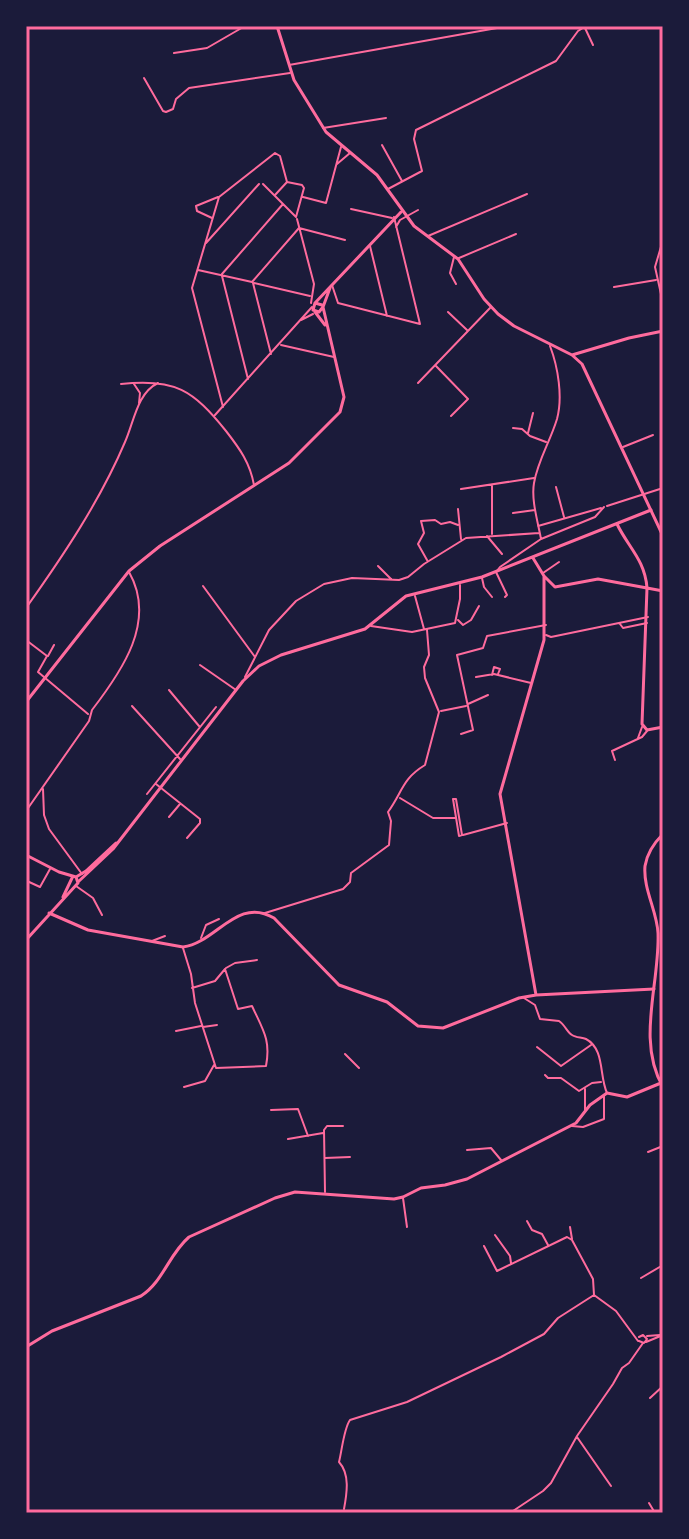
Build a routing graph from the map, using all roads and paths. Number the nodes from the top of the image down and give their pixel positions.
1 (245, 26) edge
2 (277, 26) edge
3 (585, 26) edge
4 (497, 28) edge
5 (593, 45) dead end
6 (174, 53) dead end
7 (288, 65) junction
8 (291, 73) junction
9 (144, 78) dead end
10 (386, 118) dead end
11 (324, 130) junction
12 (382, 145) dead end
13 (342, 146) junction
14 (351, 153) junction
15 (334, 169) junction
16 (287, 180) junction
17 (403, 182) junction
18 (387, 189) junction
19 (274, 194) junction
20 (527, 194) dead end
21 (219, 197) junction
22 (303, 198) junction
23 (282, 204) junction
24 (351, 209) dead end
25 (418, 210) dead end
26 (401, 212) junction
27 (405, 217) junction
28 (297, 218) junction
29 (393, 218) junction
30 (213, 219) junction
31 (299, 228) junction
32 (396, 228) junction
33 (208, 234) junction
34 (516, 234) dead end
35 (213, 236) junction
36 (426, 237) junction
37 (345, 240) dead end
38 (663, 240) edge
39 (205, 244) junction
40 (369, 244) junction
41 (456, 258) junction
42 (197, 269) junction
43 (222, 275) junction
44 (658, 279) junction
45 (252, 283) junction
46 (456, 284) dead end
47 (331, 286) junction
48 (614, 287) dead end
49 (311, 296) junction
50 (663, 303) edge
51 (323, 307) junction
52 (491, 307) junction
53 (314, 308) junction
54 (448, 312) dead end
55 (387, 316) junction
56 (300, 321) junction
57 (327, 328) junction
58 (468, 331) junction
59 (663, 331) edge
60 (549, 344) junction
61 (280, 345) junction
62 (558, 348) junction
63 (553, 354) junction
64 (271, 355) junction
65 (572, 355) junction
66 (334, 357) junction
67 (435, 365) junction
68 (248, 379) junction
69 (132, 383) junction
70 (145, 383) junction
71 (158, 383) junction
72 (418, 383) dead end
73 (121, 384) dead end
74 (142, 393) junction
75 (223, 407) junction
76 (533, 413) dead end
77 (214, 416) junction
78 (451, 416) dead end
79 (513, 428) dead end
80 (528, 435) junction
81 (653, 435) dead end
82 (547, 443) junction
83 (622, 448) junction
84 (535, 478) junction
85 (492, 484) junction
86 (254, 486) junction
87 (556, 487) dead end
88 (663, 488) edge
89 (461, 489) dead end
90 (643, 495) junction
91 (604, 507) junction
92 (458, 509) dead end
93 (536, 510) junction
94 (651, 510) junction
95 (513, 513) dead end
96 (563, 519) junction
97 (617, 524) junction
98 (458, 525) junction
99 (538, 526) junction
100 (566, 529) junction
101 (539, 533) junction
102 (492, 534) junction
103 (486, 535) junction
104 (663, 536) edge
105 (541, 539) junction
106 (461, 540) junction
107 (502, 554) dead end
108 (533, 558) junction
109 (427, 562) junction
110 (559, 562) dead end
111 (378, 566) dead end
112 (129, 571) junction
113 (496, 572) junction
114 (544, 575) junction
115 (482, 577) junction
116 (392, 580) junction
117 (460, 583) junction
118 (203, 586) dead end
119 (555, 587) junction
120 (544, 588) junction
121 (647, 588) junction
122 (663, 591) edge
123 (414, 594) junction
124 (492, 597) dead end
125 (505, 597) dead end
126 (479, 606) dead end
127 (26, 608) edge
128 (648, 617) junction
129 (457, 620) junction
130 (647, 623) junction
131 (618, 624) junction
132 (370, 625) junction
133 (546, 625) junction
134 (426, 630) junction
135 (545, 634) junction
136 (26, 640) edge
137 (54, 645) dead end
138 (47, 656) junction
139 (256, 658) junction
140 (200, 665) dead end
141 (492, 675) junction
142 (498, 675) junction
143 (476, 677) dead end
144 (44, 678) junction
145 (243, 681) junction
146 (532, 683) junction
147 (169, 690) dead end
148 (237, 691) junction
149 (488, 695) dead end
150 (26, 702) edge
151 (467, 705) junction
152 (132, 706) dead end
153 (216, 707) dead end
154 (439, 712) junction
155 (90, 716) junction
156 (200, 727) junction
157 (663, 727) edge
158 (645, 728) junction
159 (461, 734) dead end
160 (177, 755) junction
161 (181, 759) junction
162 (615, 760) dead end
163 (155, 783) junction
164 (43, 788) junction
165 (161, 788) junction
166 (147, 794) dead end
167 (399, 797) junction
168 (181, 803) junction
169 (26, 811) edge
170 (169, 817) dead end
171 (507, 823) junction
172 (663, 834) edge
173 (121, 838) junction
174 (187, 838) dead end
175 (26, 855) edge
176 (51, 868) junction
177 (82, 874) junction
178 (27, 880) edge
179 (74, 881) junction
180 (49, 913) junction
181 (265, 913) junction
182 (102, 915) dead end
183 (219, 919) dead end
184 (165, 936) dead end
185 (26, 940) edge
186 (201, 940) junction
187 (151, 942) junction
188 (182, 947) junction
189 (257, 960) dead end
190 (225, 969) junction
191 (192, 988) junction
192 (654, 989) junction
193 (536, 995) junction
194 (524, 997) junction
195 (217, 1025) dead end
196 (202, 1026) junction
197 (176, 1031) dead end
198 (592, 1044) junction
199 (537, 1047) dead end
200 (345, 1054) dead end
201 (215, 1064) junction
202 (359, 1068) dead end
203 (545, 1075) dead end
204 (602, 1082) junction
205 (662, 1085) edge
206 (184, 1087) dead end
207 (585, 1088) junction
208 (606, 1094) junction
209 (271, 1110) dead end
210 (585, 1112) junction
211 (343, 1126) dead end
212 (571, 1126) junction
213 (324, 1133) junction
214 (308, 1136) junction
215 (288, 1139) dead end
216 (663, 1146) edge
217 (467, 1150) dead end
218 (648, 1152) dead end
219 (350, 1157) dead end
220 (324, 1158) junction
221 (502, 1161) junction
222 (325, 1192) junction
223 (403, 1197) junction
224 (527, 1221) dead end
225 (407, 1227) dead end
226 (570, 1227) dead end
227 (495, 1235) dead end
228 (572, 1240) junction
229 (484, 1246) dead end
230 (548, 1246) junction
231 (511, 1264) junction
232 (663, 1265) edge
233 (641, 1278) dead end
234 (594, 1295) junction
235 (631, 1328) junction
236 (644, 1335) junction
237 (662, 1335) edge
238 (641, 1342) junction
239 (26, 1347) edge
240 (663, 1386) edge
241 (650, 1398) dead end
242 (577, 1436) junction
243 (611, 1486) dead end
244 (649, 1503) dead end
245 (344, 1509) dead end
246 (510, 1513) edge
247 (655, 1513) edge

1 - 6 street
2 - 7 street
3 - 5 street
3 - 17 street
4 - 7 street
7 - 8 street
8 - 9 street
8 - 11 street
10 - 11 street
11 - 13 street
12 - 17 street
13 - 14 street
13 - 15 street
14 - 15 street
14 - 18 street
15 - 22 street
16 - 19 street
16 - 21 street
16 - 22 street
17 - 18 street
18 - 26 street
19 - 23 street
19 - 35 street
20 - 36 street
21 - 30 street
21 - 30 street
22 - 28 street
23 - 28 street
23 - 43 street
24 - 29 street
25 - 27 street
26 - 27 street
26 - 29 street
27 - 32 street
27 - 36 street
28 - 31 street
29 - 32 street
29 - 40 street
30 - 33 street
31 - 37 street
31 - 45 street
31 - 49 street
32 - 55 street
33 - 35 street
33 - 39 street
34 - 41 street
35 - 39 street
36 - 41 street
38 - 44 street
39 - 42 street
40 - 47 street
40 - 55 street
41 - 46 street
41 - 52 street
42 - 43 street
42 - 75 street
43 - 45 street
43 - 68 street
44 - 48 street
44 - 50 street
45 - 49 street
45 - 64 street
47 - 51 street
47 - 53 street
47 - 55 street
49 - 53 street
51 - 53 street
51 - 53 street
51 - 57 street
52 - 58 street
52 - 60 street
53 - 56 street
53 - 56 street
53 - 57 street
54 - 58 street
56 - 61 street
57 - 66 street
58 - 67 street
59 - 65 street
60 - 62 street
60 - 63 street
61 - 64 street
61 - 66 street
62 - 63 street
62 - 65 street
63 - 82 street
64 - 68 street
65 - 83 street
66 - 86 street
67 - 72 street
67 - 78 street
68 - 75 street
69 - 70 street
69 - 73 street
69 - 74 street
70 - 71 street
70 - 74 street
71 - 74 street
71 - 77 street
74 - 127 street
75 - 77 street
76 - 80 street
77 - 86 street
79 - 80 street
80 - 82 street
81 - 83 street
82 - 84 street
83 - 90 street
84 - 85 street
84 - 93 street
85 - 89 street
85 - 102 street
86 - 112 street
87 - 96 street
88 - 90 street
90 - 91 street
90 - 94 street
91 - 96 street
91 - 100 street
92 - 98 street
93 - 95 street
93 - 99 street
94 - 97 street
94 - 104 street
96 - 99 street
96 - 100 street
97 - 108 street
97 - 121 street
98 - 106 street
98 - 109 street
99 - 101 street
100 - 105 street
101 - 102 street
101 - 105 street
102 - 103 street
103 - 106 street
103 - 107 street
105 - 113 street
106 - 109 street
108 - 113 street
108 - 114 street
109 - 116 street
110 - 114 street
111 - 116 street
112 - 144 street
112 - 155 street
113 - 115 street
113 - 125 street
114 - 119 street
114 - 120 street
115 - 117 street
115 - 124 street
116 - 139 street
117 - 123 street
117 - 129 street
118 - 139 street
119 - 120 street
119 - 121 street
120 - 133 street
121 - 122 street
121 - 128 street
123 - 132 street
123 - 134 street
126 - 129 street
128 - 130 street
128 - 131 street
129 - 134 street
130 - 131 street
130 - 158 street
131 - 135 street
132 - 134 street
132 - 145 street
133 - 135 street
133 - 151 street
134 - 154 street
135 - 146 street
136 - 138 street
137 - 138 street
138 - 144 street
139 - 145 street
140 - 148 street
141 - 142 street
141 - 142 street
141 - 143 street
142 - 146 street
144 - 150 street
144 - 155 street
145 - 148 street
146 - 171 street
147 - 156 street
148 - 161 street
149 - 151 street
151 - 154 street
151 - 159 street
152 - 160 street
153 - 156 street
154 - 167 street
155 - 164 street
156 - 160 street
157 - 158 street
158 - 162 street
160 - 161 street
160 - 163 street
161 - 165 street
163 - 165 street
163 - 166 street
164 - 169 street
164 - 177 street
165 - 168 street
165 - 173 street
167 - 171 street
167 - 181 street
168 - 170 street
168 - 174 street
171 - 193 street
172 - 192 street
173 - 177 street
173 - 179 street
175 - 176 street
176 - 178 street
176 - 179 street
177 - 179 street
179 - 180 street
179 - 182 street
180 - 185 street
180 - 187 street
181 - 186 street
181 - 194 street
183 - 186 street
184 - 187 street
186 - 188 street
187 - 188 street
188 - 191 street
189 - 190 street
190 - 191 street
190 - 201 street
191 - 196 street
192 - 193 street
192 - 205 street
193 - 194 street
194 - 198 street
195 - 196 street
196 - 197 street
196 - 201 street
198 - 199 street
198 - 204 street
200 - 202 street
201 - 206 street
203 - 207 street
204 - 207 street
204 - 208 street
205 - 208 street
207 - 210 street
208 - 210 street
208 - 212 street
209 - 214 street
210 - 212 street
211 - 213 street
212 - 221 street
213 - 214 street
213 - 220 street
214 - 215 street
216 - 218 street
217 - 221 street
219 - 220 street
220 - 222 street
221 - 223 street
222 - 223 street
222 - 239 street
223 - 225 street
224 - 230 street
226 - 228 street
227 - 231 street
228 - 230 street
228 - 234 street
229 - 231 street
230 - 231 street
232 - 233 street
234 - 235 street
234 - 245 street
235 - 236 street
235 - 238 street
236 - 237 street
236 - 238 street
236 - 238 street
237 - 238 street
238 - 242 street
240 - 241 street
242 - 243 street
242 - 246 street
244 - 247 street

